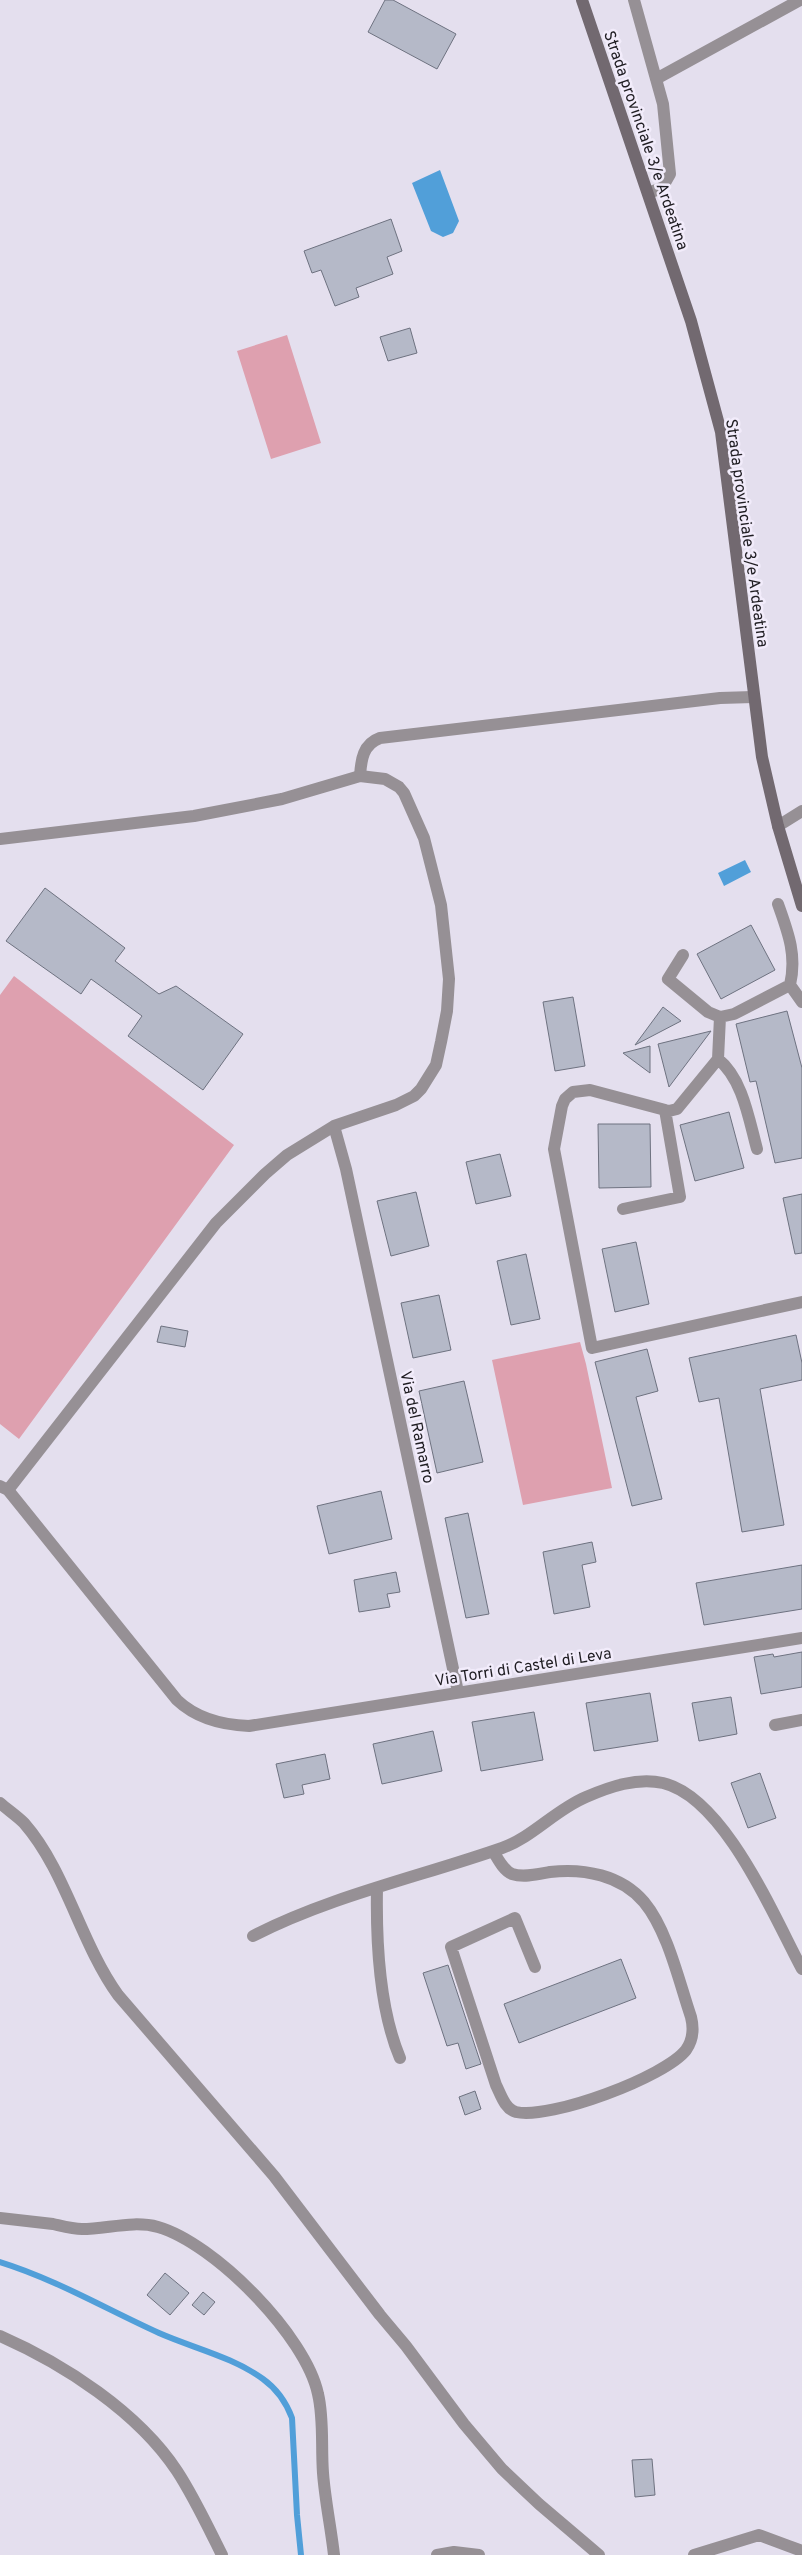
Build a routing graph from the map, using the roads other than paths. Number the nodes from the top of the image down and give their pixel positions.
1 (582, 0) edge
2 (634, 0) edge
3 (800, 0) edge
4 (656, 79) junction
5 (648, 192) junction
6 (753, 698) junction
7 (360, 776) junction
8 (802, 811) edge
9 (778, 826) junction
10 (0, 839) edge
11 (778, 904) dead end
12 (802, 906) edge
13 (683, 955) dead end
14 (790, 985) junction
15 (802, 1002) edge
16 (720, 1017) junction
17 (718, 1059) junction
18 (665, 1110) junction
19 (334, 1126) junction
20 (757, 1149) dead end
21 (623, 1209) dead end
22 (802, 1302) edge
23 (4, 1488) edge
24 (802, 1638) edge
25 (458, 1692) junction
26 (802, 1720) edge
27 (774, 1725) dead end
28 (0, 1803) edge
29 (493, 1851) junction
30 (377, 1888) junction
31 (253, 1936) dead end
32 (535, 1967) dead end
33 (802, 1969) edge
34 (400, 2058) dead end
35 (0, 2218) edge
36 (0, 2336) edge
37 (802, 2552) edge
38 (222, 2555) edge
39 (334, 2555) edge
40 (437, 2555) edge
41 (479, 2555) edge
42 (599, 2555) edge
43 (694, 2555) edge

1 - 5 main road, Strada provinciale 3/e Ardeatina
2 - 4 street
3 - 4 street
4 - 5 street
5 - 6 main road, Strada provinciale 3/e Ardeatina
6 - 7 street
6 - 9 main road, Strada provinciale 3/e Ardeatina
7 - 10 street
7 - 19 street
8 - 9 street
9 - 12 main road, Strada provinciale 3/e Ardeatina
11 - 14 street
13 - 16 street
14 - 15 street
14 - 16 street
16 - 17 street
17 - 18 street
17 - 20 street
18 - 21 street
18 - 22 street
19 - 23 street
19 - 25 street, Via del Ramarro
23 - 25 street, Via Torri di Castel di Leva
24 - 25 street, Via Torri di Castel di Leva
26 - 27 street
28 - 42 street
29 - 30 street
29 - 32 street
29 - 33 street
30 - 31 street
30 - 34 street
35 - 39 street
36 - 38 street
37 - 43 street
40 - 41 street

